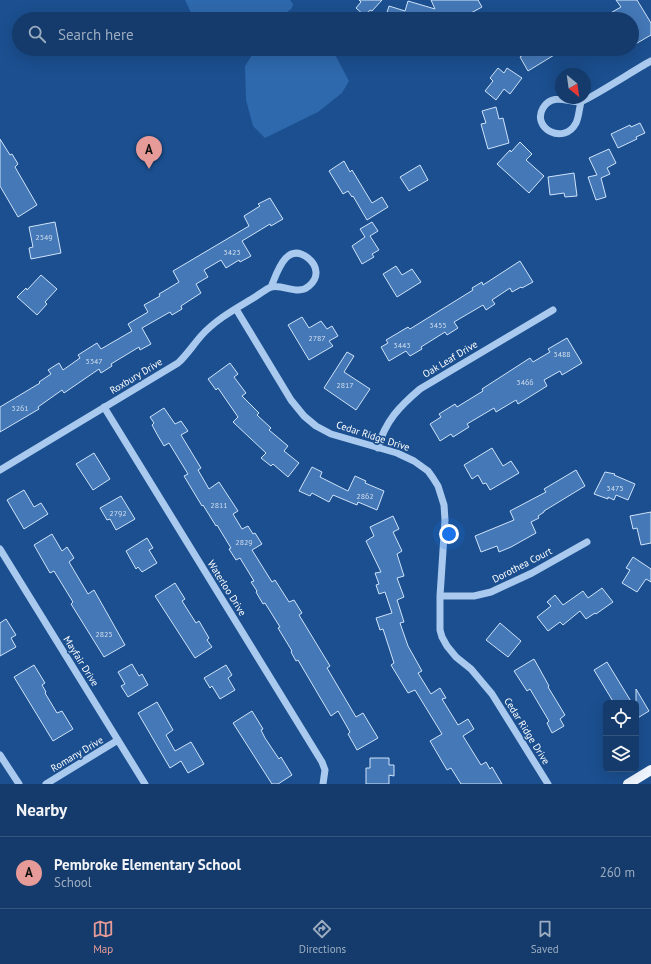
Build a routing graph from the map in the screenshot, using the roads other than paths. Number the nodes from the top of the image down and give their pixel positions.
1 (651, 61) edge
2 (591, 96) edge
3 (581, 102) joint
4 (271, 287) junction
5 (236, 309) junction
6 (553, 310) dead end
7 (104, 407) junction
8 (378, 448) junction
9 (0, 470) edge
10 (586, 542) dead end
11 (0, 549) edge
12 (440, 596) junction
13 (118, 740) junction
14 (0, 755) edge
15 (651, 770) edge
16 (19, 784) edge
17 (46, 784) edge
18 (145, 784) edge
19 (324, 784) edge
20 (548, 784) edge
21 (628, 784) edge

1 - 2 street
3 - 3 street
4 - 4 street
4 - 5 street, Roxbury Drive
5 - 7 street, Roxbury Drive
5 - 8 street, Cedar Ridge Drive
6 - 8 street, Oak Leaf Drive
7 - 9 street, Roxbury Drive
7 - 19 street, Waterloo Drive
8 - 12 street, Cedar Ridge Drive
10 - 12 street, Dorothea Court
11 - 13 street, Mayfair Drive
12 - 20 street, Cedar Ridge Drive
13 - 17 street, Romany Drive
13 - 18 street, Mayfair Drive
14 - 16 street
15 - 21 main road

